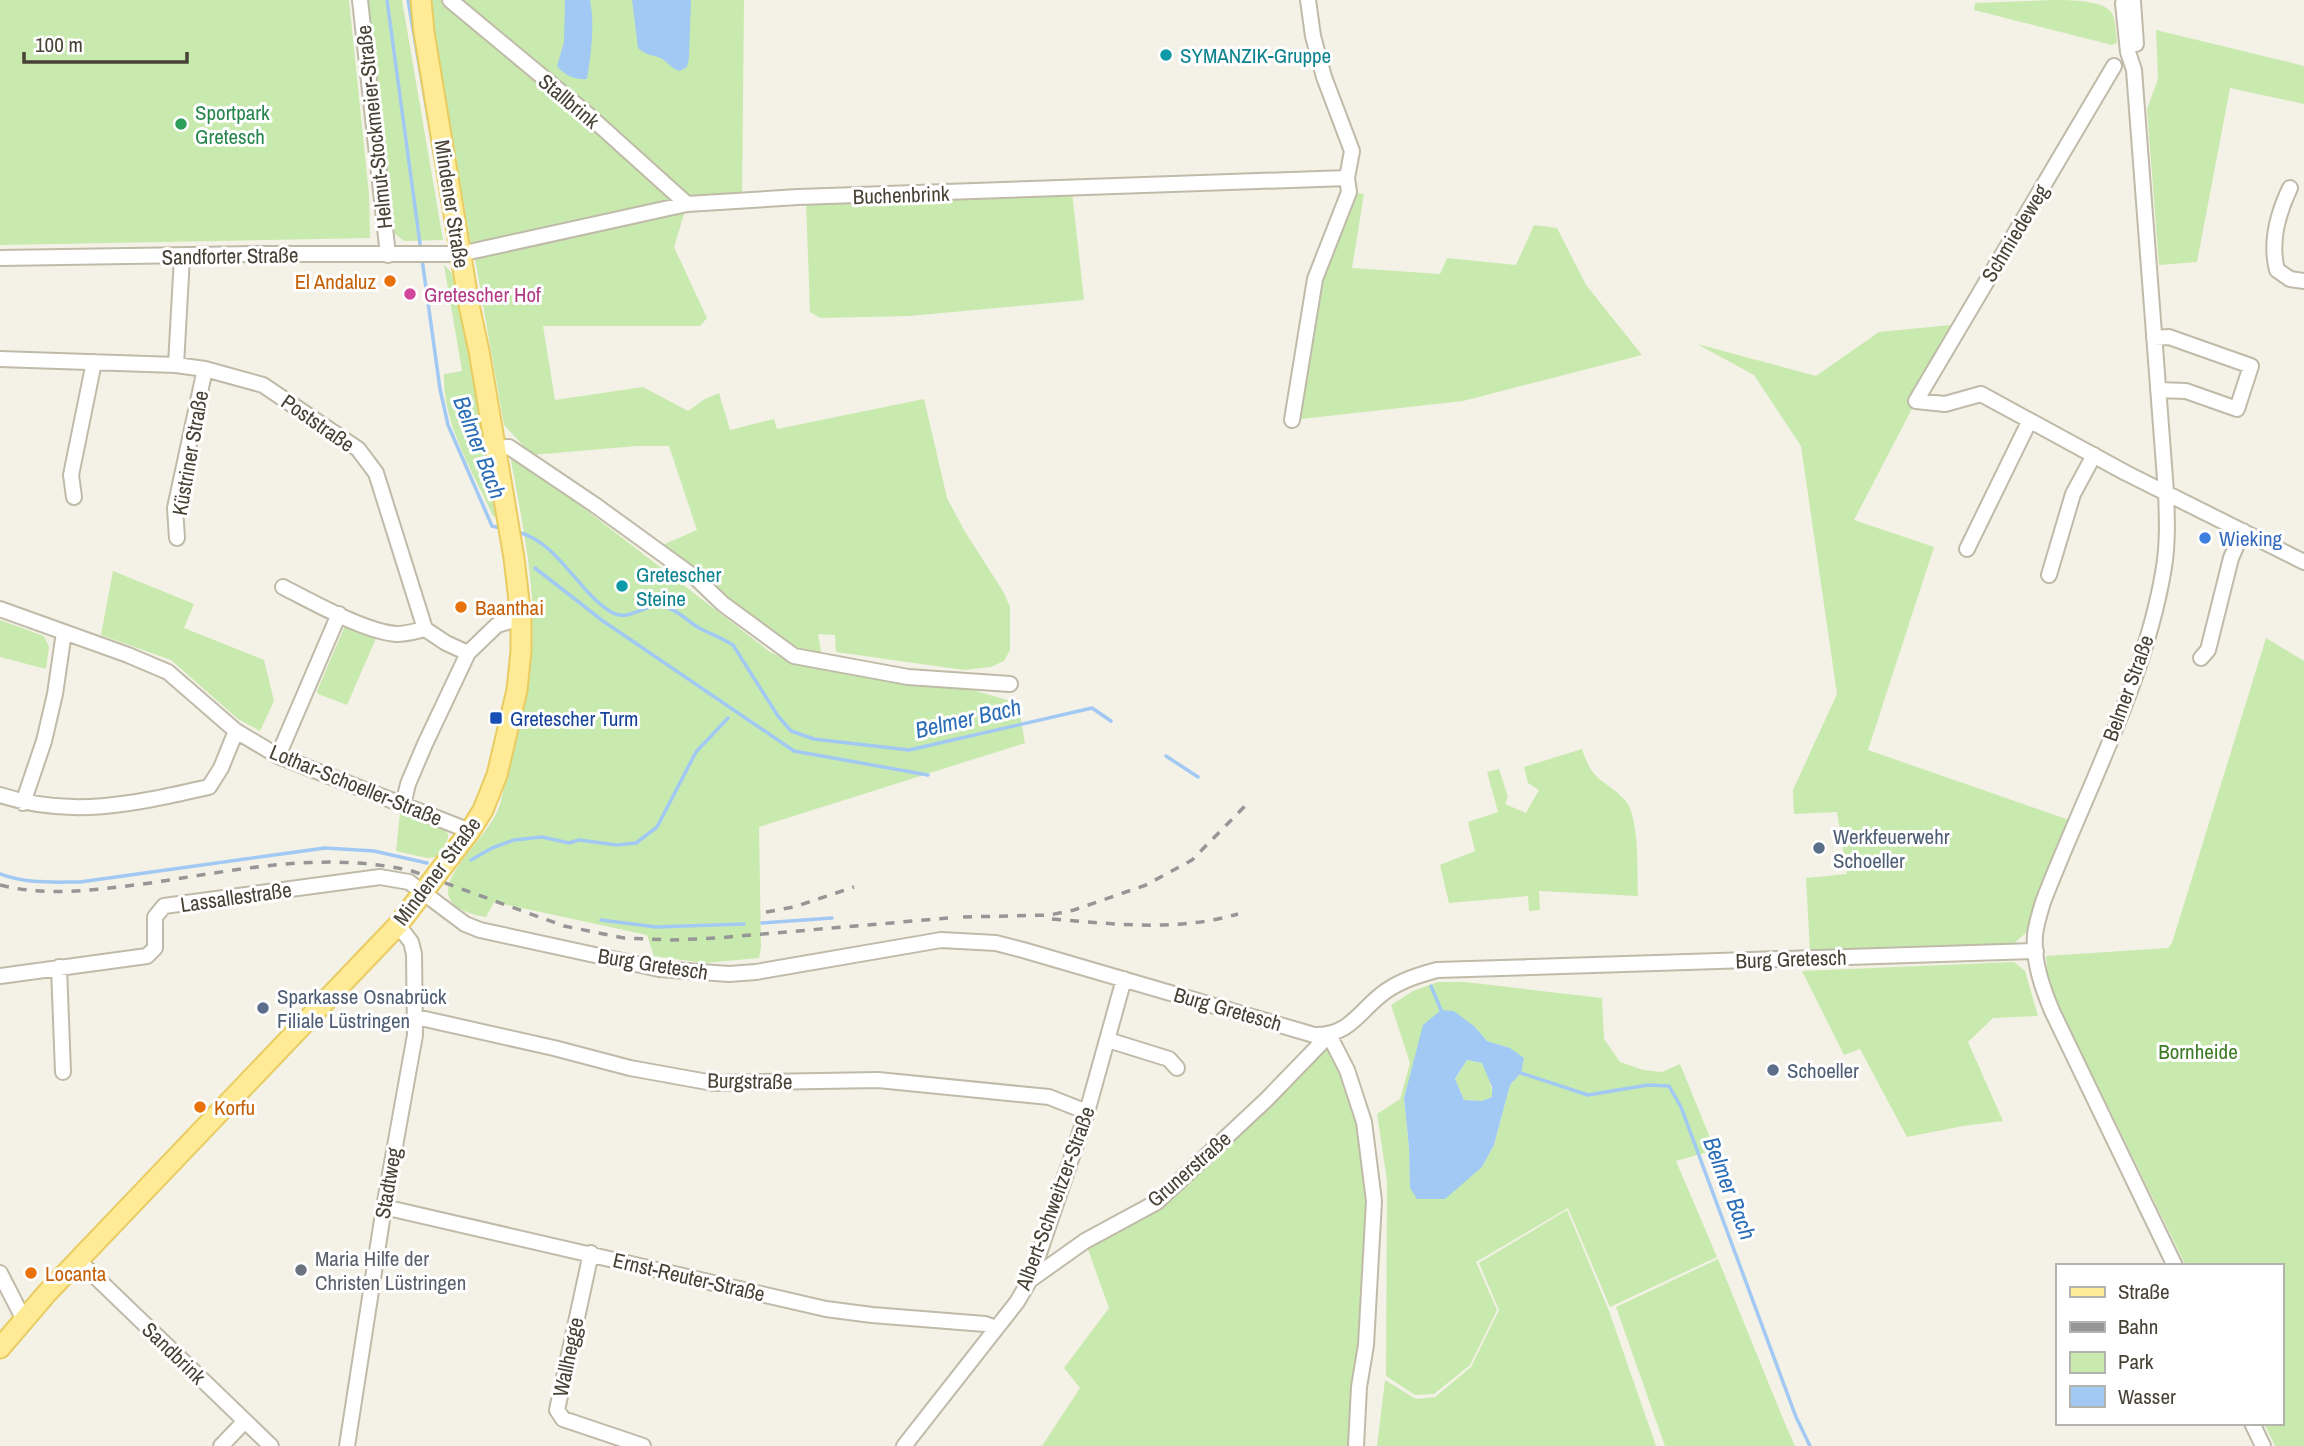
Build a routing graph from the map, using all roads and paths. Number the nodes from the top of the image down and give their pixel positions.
1 (360, 0) edge
2 (421, 0) edge
3 (450, 0) edge
4 (1308, 0) edge
5 (2127, 1) edge
6 (2114, 66) dead end
7 (1347, 178) junction
8 (2290, 188) dead end
9 (687, 204) junction
10 (460, 254) junction
11 (388, 255) junction
12 (182, 257) junction
13 (0, 258) edge
14 (2304, 281) edge
15 (2154, 338) junction
16 (0, 359) edge
17 (94, 362) junction
18 (176, 365) junction
19 (205, 369) junction
20 (2158, 390) junction
21 (1292, 420) dead end
22 (2029, 422) junction
23 (496, 448) junction
24 (2094, 455) junction
25 (2166, 492) junction
26 (74, 497) dead end
27 (2243, 531) junction
28 (177, 538) dead end
29 (1967, 549) dead end
30 (2304, 562) edge
31 (2049, 575) dead end
32 (283, 587) dead end
33 (0, 609) edge
34 (339, 614) junction
35 (521, 618) junction
36 (425, 629) junction
37 (64, 632) junction
38 (468, 653) junction
39 (2201, 658) dead end
40 (1010, 684) dead end
41 (236, 731) junction
42 (278, 756) junction
43 (0, 795) edge
44 (23, 803) junction
45 (403, 805) junction
46 (470, 831) junction
47 (424, 893) junction
48 (398, 925) junction
49 (2036, 951) junction
50 (59, 967) junction
51 (0, 976) edge
52 (1124, 979) junction
53 (416, 1017) junction
54 (1329, 1035) junction
55 (1108, 1041) junction
56 (1177, 1068) dead end
57 (63, 1072) dead end
58 (1087, 1112) junction
59 (384, 1207) junction
60 (591, 1253) junction
61 (78, 1260) junction
62 (2174, 1264) edge
63 (0, 1273) edge
64 (1030, 1280) junction
65 (23, 1318) junction
66 (996, 1328) junction
67 (0, 1348) edge
68 (245, 1422) junction
69 (2253, 1425) edge
70 (221, 1446) edge
71 (271, 1446) edge
72 (347, 1446) edge
73 (643, 1446) edge
74 (904, 1446) edge
75 (1356, 1446) edge
76 (2263, 1446) edge

1 - 11 street, Helmut-Stockmeier-Straße
2 - 10 main road, Mindener Straße
3 - 9 street, Stallbrink
4 - 7 street
5 - 15 street, Belmer Straße
6 - 22 street, Schmiedeweg
7 - 9 street, Buchenbrink
7 - 21 street
8 - 14 street
9 - 10 street, Buchenbrink
10 - 11 street, Sandforter Straße
10 - 23 main road, Mindener Straße
11 - 12 street, Sandforter Straße
12 - 13 street, Sandforter Straße
12 - 18 street
15 - 20 street, Belmer Straße
15 - 20 street
16 - 17 street, Poststraße
17 - 18 street, Poststraße
17 - 26 street
18 - 19 street, Poststraße
19 - 28 street, Küstriner Straße
19 - 36 street, Poststraße
20 - 25 street, Belmer Straße
22 - 24 street
22 - 29 street
23 - 35 main road, Mindener Straße
23 - 40 street
24 - 25 street
24 - 31 street
25 - 27 street
25 - 49 street, Belmer Straße
27 - 30 street
27 - 39 street
32 - 34 street
33 - 37 street, Lothar-Schoeller-Straße
34 - 36 street
34 - 42 street
35 - 38 street
35 - 46 main road, Mindener Straße
36 - 38 street
37 - 41 street, Lothar-Schoeller-Straße
37 - 44 street
38 - 45 street
41 - 42 street, Lothar-Schoeller-Straße
41 - 44 street
42 - 45 street, Lothar-Schoeller-Straße
43 - 44 street
45 - 46 street, Lothar-Schoeller-Straße
46 - 47 main road, Mindener Straße
47 - 48 main road, Mindener Straße
47 - 50 street, Lassallestraße
47 - 52 street, Burg Gretesch
48 - 53 street, Stadtweg
48 - 61 main road, Mindener Straße
49 - 54 street, Burg Gretesch
49 - 62 street, Belmer Straße
50 - 51 street, Lassallestraße
50 - 57 street
52 - 54 street, Burg Gretesch
52 - 55 street, Albert-Schweitzer-Straße
53 - 58 street, Burgstraße
53 - 59 street, Stadtweg
54 - 64 street, Grunerstraße
54 - 75 street
55 - 56 street
55 - 58 street, Albert-Schweitzer-Straße
58 - 64 street, Albert-Schweitzer-Straße
59 - 60 street, Ernst-Reuter-Straße
59 - 72 street, Stadtweg
60 - 66 street, Ernst-Reuter-Straße
60 - 73 street, Wallhegge
61 - 65 main road, Mindener Straße
61 - 68 street, Sandbrink
63 - 65 street
64 - 66 street, Albert-Schweitzer-Straße
65 - 67 main road, Mindener Straße
66 - 74 street, Albert-Schweitzer-Straße
68 - 70 street
68 - 71 street, Sandbrink
69 - 76 street

